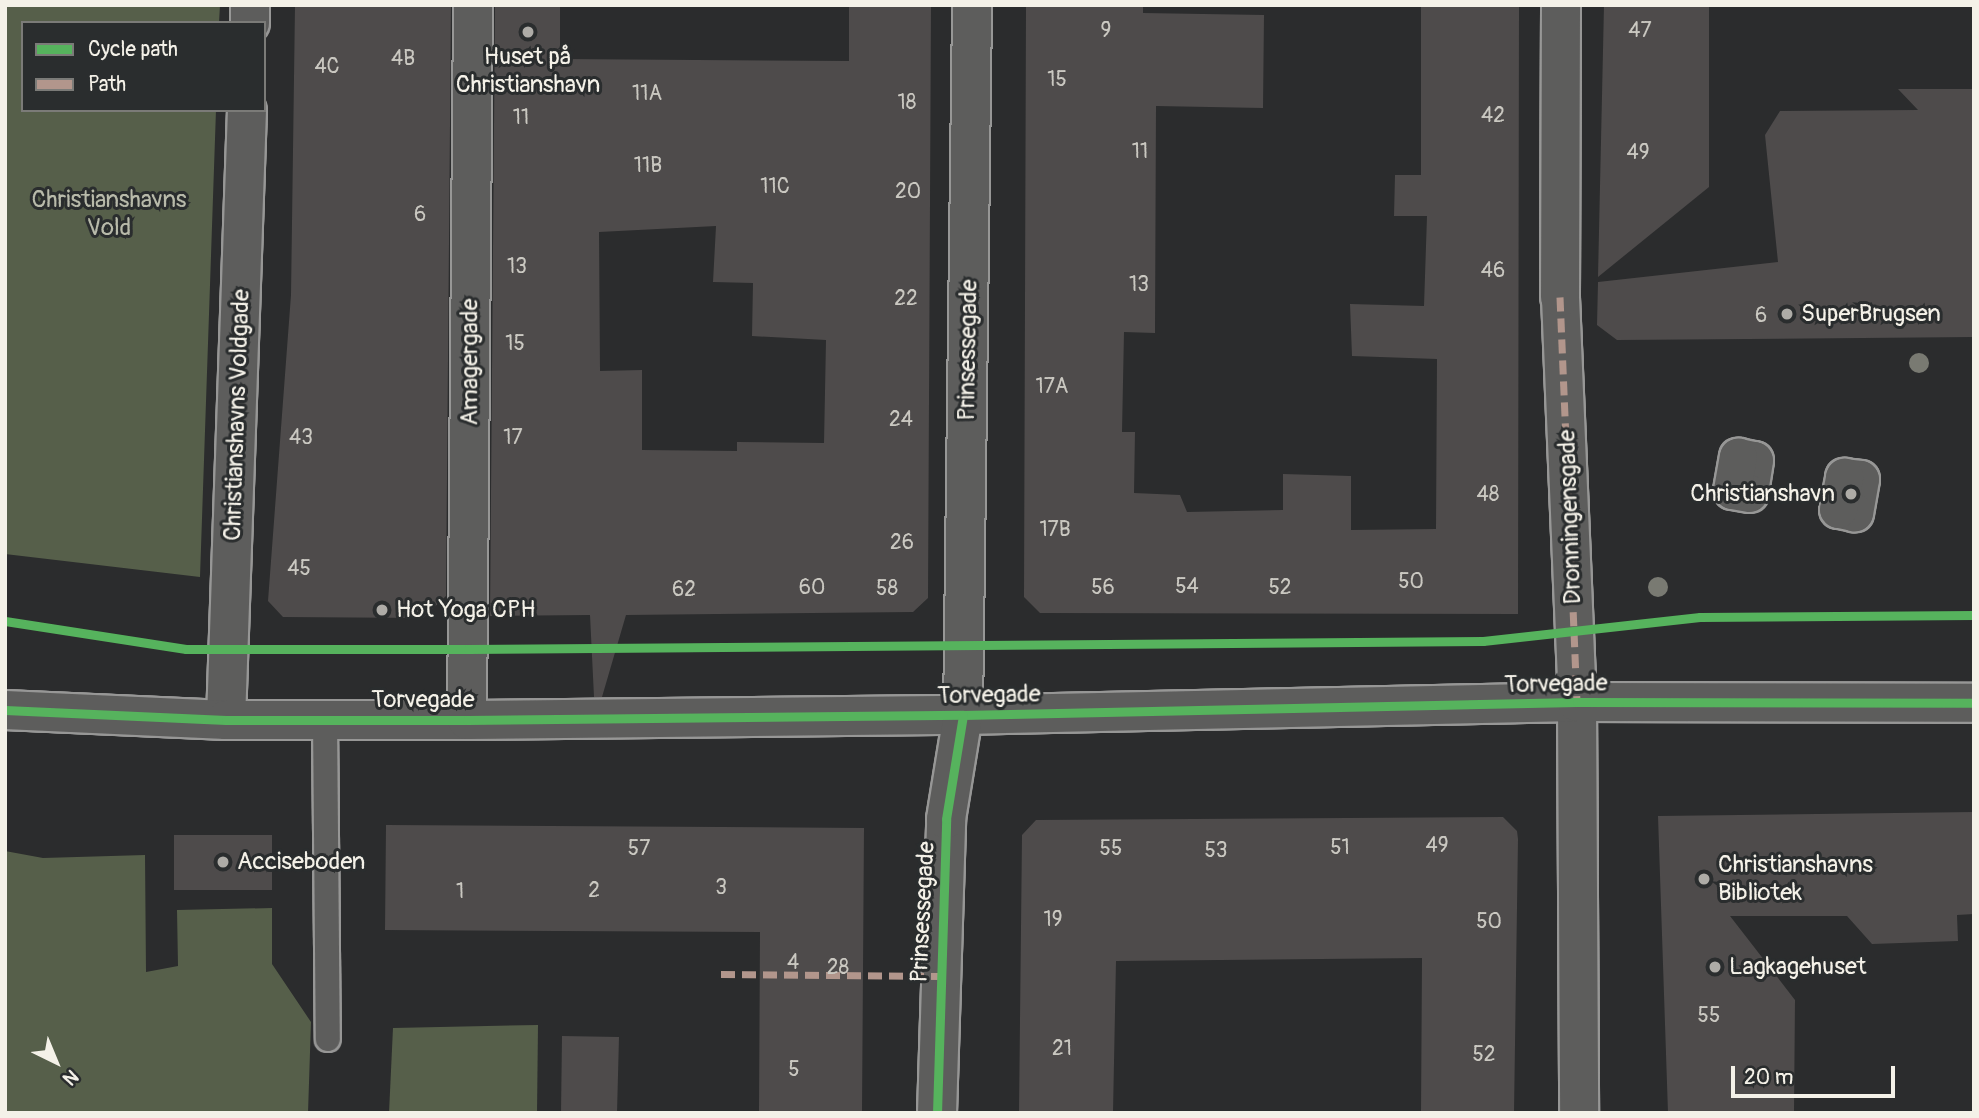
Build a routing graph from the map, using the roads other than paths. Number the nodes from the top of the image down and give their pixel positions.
1 (473, 5) edge
2 (972, 5) edge
3 (1561, 5) edge
4 (247, 112) edge
5 (1560, 297) joint
6 (1577, 702) junction
7 (1974, 703) edge
8 (5, 710) edge
9 (963, 715) junction
10 (325, 719) junction
11 (226, 720) junction
12 (467, 720) junction
13 (328, 1040) dead end
14 (937, 1113) edge
15 (1579, 1113) edge

1 - 12 street, Amagergade
2 - 9 street, Prinsessegade
3 - 5 street, Dronningensgade
4 - 11 street, Christianshavns Voldgade
5 - 6 street, Dronningensgade
6 - 7 street, Torvegade
6 - 9 street, Torvegade
6 - 15 street, Dronningensgade
8 - 11 street, Torvegade
9 - 12 street, Torvegade
9 - 14 street, Prinsessegade
10 - 11 street, Torvegade
10 - 12 street, Torvegade
10 - 13 lane

